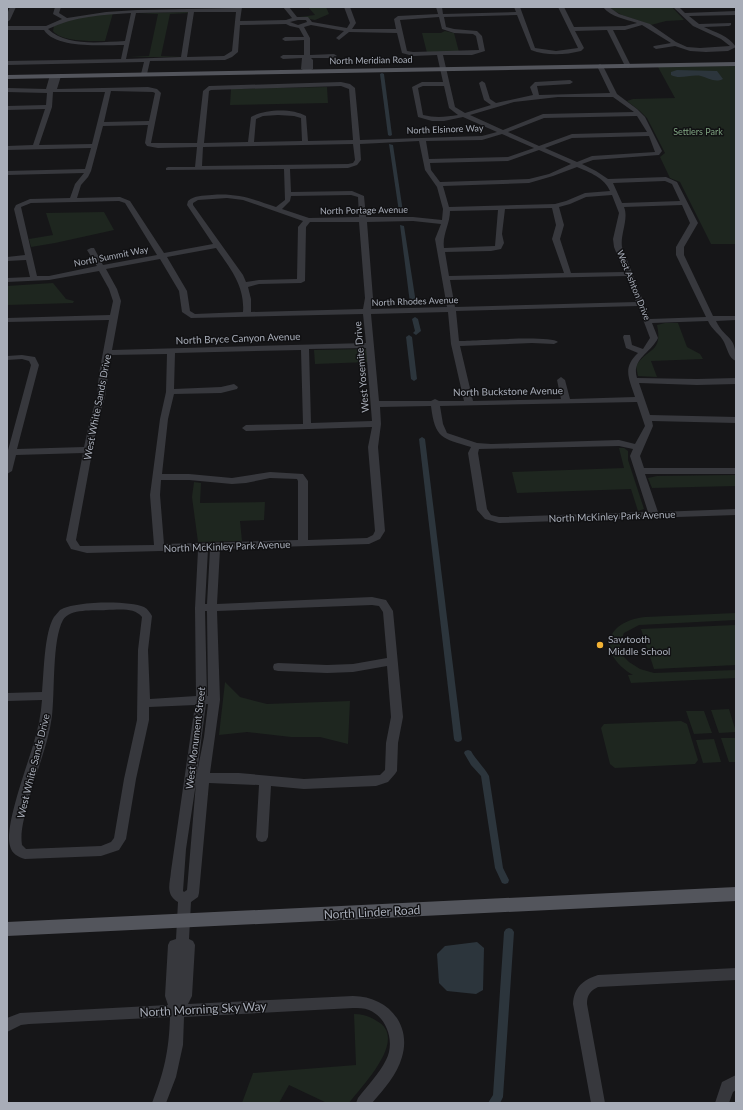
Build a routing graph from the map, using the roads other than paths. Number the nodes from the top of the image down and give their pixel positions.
1 (13, 7) edge
2 (58, 7) edge
3 (286, 7) edge
4 (347, 7) edge
5 (439, 7) edge
6 (517, 7) edge
7 (561, 7) edge
8 (606, 7) edge
9 (676, 7) edge
10 (725, 7) edge
11 (238, 9) edge
12 (191, 11) junction
13 (134, 12) junction
14 (519, 13) junction
15 (734, 13) edge
16 (441, 15) junction
17 (684, 15) junction
18 (64, 18) junction
19 (295, 18) junction
20 (7, 20) edge
21 (287, 22) junction
22 (238, 23) junction
23 (310, 23) junction
24 (642, 23) junction
25 (729, 24) dead end
26 (301, 26) junction
27 (698, 26) junction
28 (47, 28) junction
29 (609, 28) junction
30 (7, 29) edge
31 (572, 29) junction
32 (348, 30) junction
33 (399, 31) junction
34 (307, 38) junction
35 (339, 38) dead end
36 (285, 39) dead end
37 (127, 43) junction
38 (677, 44) junction
39 (656, 47) dead end
40 (26, 54) dead end
41 (440, 54) junction
42 (334, 56) dead end
43 (283, 57) dead end
44 (307, 57) junction
45 (184, 59) junction
46 (150, 60) junction
47 (123, 61) junction
48 (7, 63) edge
49 (23, 63) junction
50 (736, 64) edge
51 (600, 66) junction
52 (628, 66) junction
53 (443, 69) junction
54 (307, 71) junction
55 (147, 74) junction
56 (55, 76) junction
57 (7, 77) edge
58 (570, 82) dead end
59 (482, 83) dead end
60 (446, 84) junction
61 (308, 85) junction
62 (7, 90) edge
63 (109, 90) junction
64 (50, 91) junction
65 (614, 95) junction
66 (537, 97) junction
67 (496, 106) junction
68 (49, 107) junction
69 (7, 108) edge
70 (639, 114) junction
71 (463, 115) junction
72 (151, 123) junction
73 (100, 124) junction
74 (501, 132) junction
75 (651, 134) junction
76 (422, 139) junction
77 (357, 142) junction
78 (305, 143) junction
79 (251, 144) junction
80 (94, 146) junction
81 (200, 146) junction
82 (7, 148) edge
83 (35, 148) junction
84 (538, 148) junction
85 (426, 161) junction
86 (577, 165) junction
87 (287, 167) junction
88 (198, 169) junction
89 (168, 170) dead end
90 (88, 171) junction
91 (7, 174) edge
92 (607, 181) junction
93 (438, 184) junction
94 (614, 192) junction
95 (288, 194) junction
96 (73, 200) junction
97 (685, 204) junction
98 (620, 205) junction
99 (555, 206) junction
100 (501, 207) junction
101 (446, 209) junction
102 (276, 210) junction
103 (308, 220) junction
104 (364, 220) junction
105 (444, 222) junction
106 (218, 245) junction
107 (91, 250) dead end
108 (441, 250) junction
109 (29, 256) junction
110 (162, 256) junction
111 (7, 259) edge
112 (101, 268) junction
113 (629, 274) junction
114 (568, 275) junction
115 (446, 278) junction
116 (34, 279) junction
117 (7, 280) edge
118 (244, 285) junction
119 (641, 304) junction
120 (452, 310) junction
121 (367, 312) junction
122 (247, 315) junction
123 (114, 317) junction
124 (736, 318) edge
125 (710, 319) junction
126 (7, 320) edge
127 (648, 321) junction
128 (627, 337) dead end
129 (554, 342) dead end
130 (455, 344) junction
131 (370, 345) junction
132 (305, 347) junction
133 (172, 351) junction
134 (644, 352) junction
135 (107, 353) junction
136 (7, 358) edge
137 (736, 359) edge
138 (561, 380) dead end
139 (634, 380) junction
140 (736, 381) edge
141 (234, 387) dead end
142 (170, 392) junction
143 (641, 399) junction
144 (566, 401) junction
145 (435, 402) junction
146 (469, 403) junction
147 (375, 404) junction
148 (648, 418) junction
149 (736, 420) edge
150 (377, 424) junction
151 (307, 426) junction
152 (246, 428) dead end
153 (476, 446) junction
154 (637, 447) junction
155 (89, 450) junction
156 (12, 452) junction
157 (7, 471) edge
158 (736, 471) edge
159 (640, 472) junction
160 (157, 477) junction
161 (736, 512) edge
162 (654, 515) junction
163 (377, 538) joint
164 (303, 544) junction
165 (209, 546) junction
166 (76, 548) joint
167 (159, 548) junction
168 (200, 608) junction
169 (212, 608) junction
170 (392, 661) junction
171 (278, 667) dead end
172 (48, 696) junction
173 (7, 697) edge
174 (201, 700) junction
175 (214, 700) junction
176 (144, 703) junction
177 (197, 779) junction
178 (265, 780) junction
179 (262, 837) dead end
180 (736, 894) edge
181 (185, 899) junction
182 (183, 921) junction
183 (7, 929) edge
184 (736, 974) edge
185 (177, 1011) junction
186 (7, 1025) edge
187 (736, 1082) edge
188 (159, 1103) edge
189 (363, 1103) edge
190 (598, 1103) edge
191 (722, 1103) edge

1 - 20 street
2 - 18 street
3 - 19 street
4 - 32 street
5 - 16 street
6 - 14 street
7 - 31 street
8 - 24 street
9 - 17 street
10 - 15 street
11 - 12 street
11 - 22 street
12 - 13 street
12 - 45 street
13 - 18 street
13 - 37 street
14 - 16 street
14 - 31 street
15 - 17 street
16 - 33 street
16 - 41 street
17 - 27 street
18 - 28 street
19 - 21 street
19 - 23 street
21 - 22 street
21 - 26 street
22 - 45 street
23 - 26 street
23 - 32 street
24 - 29 street
24 - 38 street
25 - 27 street
26 - 34 street
27 - 38 street
28 - 30 street
28 - 37 street
29 - 31 street
29 - 52 street
32 - 33 street
32 - 35 street
33 - 41 street
34 - 36 street
34 - 44 street
37 - 47 street
38 - 39 street
40 - 49 street
41 - 53 street, West Ashton Drive
42 - 44 street
43 - 44 street
44 - 54 street
45 - 46 street
46 - 47 street
46 - 55 street
47 - 49 street
48 - 49 street
50 - 52 main road, North Meridian Road
51 - 52 main road, North Meridian Road
51 - 53 main road, North Meridian Road
51 - 65 street
53 - 54 main road, North Meridian Road
53 - 60 street, West Ashton Drive
54 - 55 main road, North Meridian Road
54 - 61 street
55 - 56 main road, North Meridian Road
56 - 57 main road, North Meridian Road
56 - 64 street
58 - 66 street
59 - 67 street
60 - 71 street, West Ashton Drive
60 - 71 street
61 - 77 street
61 - 81 street
62 - 64 street
63 - 64 street
63 - 72 street
63 - 73 street
64 - 68 street
65 - 66 street
65 - 70 street
66 - 67 street
67 - 71 street
68 - 69 street
68 - 83 street
70 - 74 street, North Elsinore Way
70 - 75 street
71 - 74 street, West Ashton Drive
72 - 73 street
72 - 81 street, North Elsinore Way
73 - 80 street
74 - 76 street, North Elsinore Way
74 - 84 street, West Ashton Drive
75 - 84 street
75 - 86 street
76 - 77 street, North Elsinore Way
76 - 85 street
77 - 78 street, North Elsinore Way
77 - 87 street
78 - 79 street, North Elsinore Way
78 - 79 street
79 - 81 street, North Elsinore Way
80 - 83 street
80 - 90 street
81 - 88 street
82 - 83 street
84 - 85 street
84 - 86 street, West Ashton Drive
85 - 93 street
86 - 92 street, West Ashton Drive
86 - 93 street
87 - 88 street
87 - 95 street
88 - 89 street
90 - 91 street
90 - 96 street
92 - 94 street, West Ashton Drive
92 - 97 street
93 - 101 street
94 - 98 street, West Ashton Drive
94 - 99 street
95 - 102 street
95 - 104 street, West Yosemite Drive
96 - 109 street
96 - 110 street
97 - 98 street
97 - 125 street
98 - 113 street, West Ashton Drive
99 - 100 street
99 - 114 street
100 - 101 street
100 - 108 street
101 - 105 street
102 - 103 street, North Portage Avenue
102 - 106 street, North Portage Avenue
103 - 104 street, North Portage Avenue
103 - 118 street
104 - 105 street, North Portage Avenue
104 - 121 street, West Yosemite Drive
105 - 108 street
106 - 110 street, North Summit Way
106 - 118 street
107 - 112 street, West White Sands Drive
108 - 115 street
109 - 111 street
109 - 116 street
110 - 112 street, North Summit Way
110 - 122 street, North Rhodes Avenue
112 - 116 street, North Summit Way
112 - 123 street, West White Sands Drive
113 - 114 street
113 - 119 street, West Ashton Drive
114 - 115 street
115 - 120 street
116 - 117 street, North Summit Way
118 - 122 street
119 - 120 street, North Rhodes Avenue
119 - 127 street, West Ashton Drive
120 - 121 street, North Rhodes Avenue
120 - 130 street
121 - 122 street, North Rhodes Avenue
121 - 131 street, West Yosemite Drive
123 - 126 street
123 - 135 street, West White Sands Drive
124 - 125 street
125 - 127 street
125 - 137 street
127 - 134 street, West Ashton Drive
128 - 134 street
129 - 130 street
130 - 146 street
131 - 132 street, North Bryce Canyon Avenue
131 - 147 street, West Yosemite Drive
132 - 133 street, North Bryce Canyon Avenue
132 - 151 street
133 - 135 street, North Bryce Canyon Avenue
133 - 142 street
134 - 139 street, West Ashton Drive
135 - 155 street, West White Sands Drive
136 - 156 street
138 - 144 street
139 - 140 street
139 - 143 street, West Ashton Drive
141 - 142 street
142 - 160 street
143 - 144 street, North Buckstone Avenue
143 - 148 street, West Ashton Drive
144 - 146 street, North Buckstone Avenue
145 - 146 street, North Buckstone Avenue
145 - 147 street, North Buckstone Avenue
145 - 153 street
147 - 150 street, West Yosemite Drive
148 - 149 street
148 - 154 street, West Ashton Drive
150 - 151 street
150 - 163 street, West Yosemite Drive
151 - 152 street
153 - 154 street
153 - 162 street, North McKinley Park Avenue
154 - 159 street
155 - 156 street
155 - 166 street, West White Sands Drive
156 - 157 street
158 - 159 street
159 - 162 street
160 - 164 street
160 - 167 street
161 - 162 street, North McKinley Park Avenue
163 - 164 street, North McKinley Park Avenue
164 - 165 street, North McKinley Park Avenue
165 - 167 street, North McKinley Park Avenue
165 - 168 street, West Monument Street
165 - 169 street, West Monument Street
166 - 167 street, North McKinley Park Avenue
168 - 169 street
168 - 174 street, West Monument Street
169 - 170 street
169 - 175 street, West Monument Street
170 - 171 street
170 - 178 street
172 - 173 street
172 - 176 street, West White Sands Drive
172 - 176 street, West White Sands Drive
174 - 175 street
174 - 176 street
174 - 177 street, West Monument Street
175 - 177 street, West Monument Street
177 - 178 street
177 - 181 street, West Monument Street
177 - 181 street, West Monument Street
178 - 179 street
180 - 182 main road, North Linder Road
181 - 182 street, West Monument Street
182 - 183 main road, North Linder Road
182 - 185 street, West Monument Street
184 - 190 street
185 - 186 street, North Morning Sky Way
185 - 188 street
185 - 189 street, North Morning Sky Way
187 - 191 street

